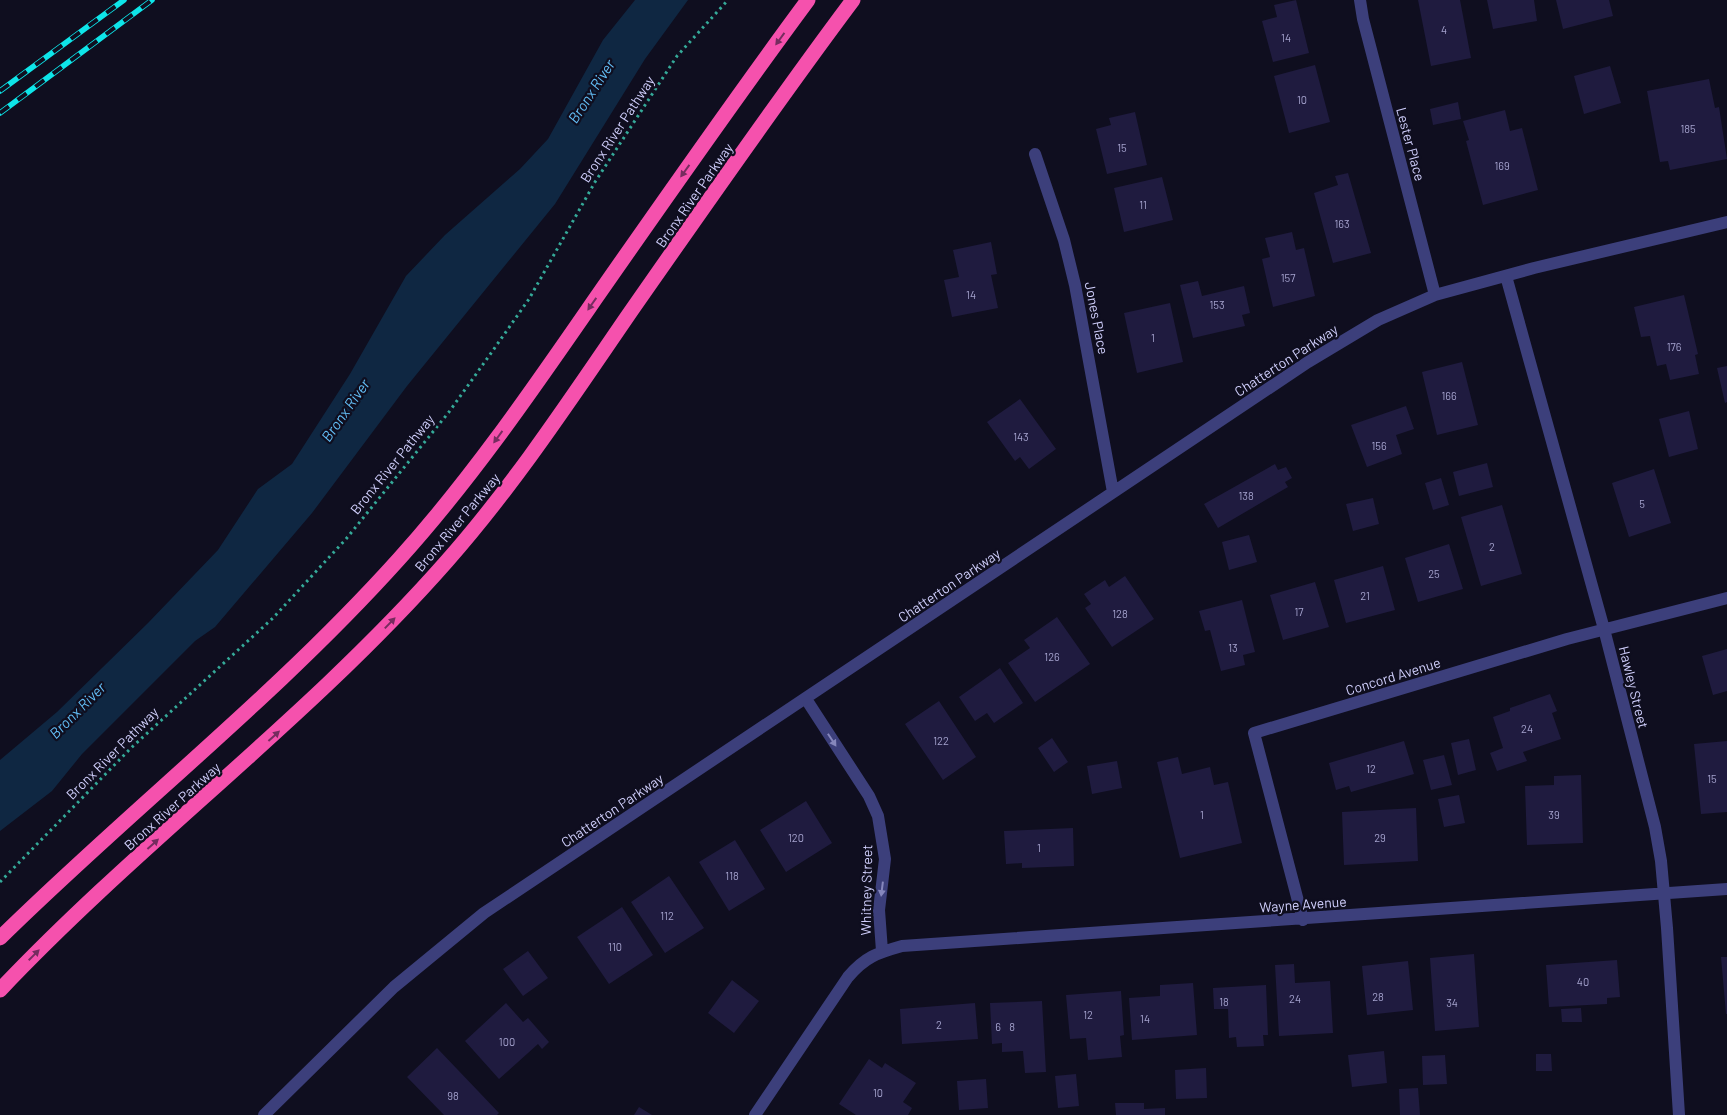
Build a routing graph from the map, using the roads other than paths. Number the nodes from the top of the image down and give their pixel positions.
1 (808, 0) edge
2 (852, 0) edge
3 (1360, 0) edge
4 (1035, 154) dead end
5 (1727, 222) edge
6 (1506, 276) junction
7 (1435, 295) junction
8 (1113, 492) junction
9 (1727, 598) edge
10 (1604, 629) junction
11 (806, 699) junction
12 (1727, 889) edge
13 (1664, 893) junction
14 (1303, 920) junction
15 (0, 938) edge
16 (882, 952) junction
17 (0, 990) edge
18 (264, 1115) edge
19 (755, 1115) edge
20 (1679, 1115) edge

1 -> 15 highway, Bronx River Parkway
17 -> 2 highway, Bronx River Parkway
3 - 7 street, Lester Place
4 - 8 street, Jones Place
5 - 6 street, Chatterton Parkway
6 - 7 street, Chatterton Parkway
6 - 10 street, Hawley Street
7 - 8 street, Chatterton Parkway
8 - 11 street, Chatterton Parkway
9 - 10 street, Concord Avenue
10 - 13 street, Hawley Street
10 - 14 street, Concord Avenue
11 -> 16 street, Whitney Street
11 - 18 street, Chatterton Parkway
12 - 13 street, Wayne Avenue
13 - 14 street, Wayne Avenue
13 - 20 street, Hawley Street
14 - 16 street, Wayne Avenue
16 - 19 street, Whitney Street

